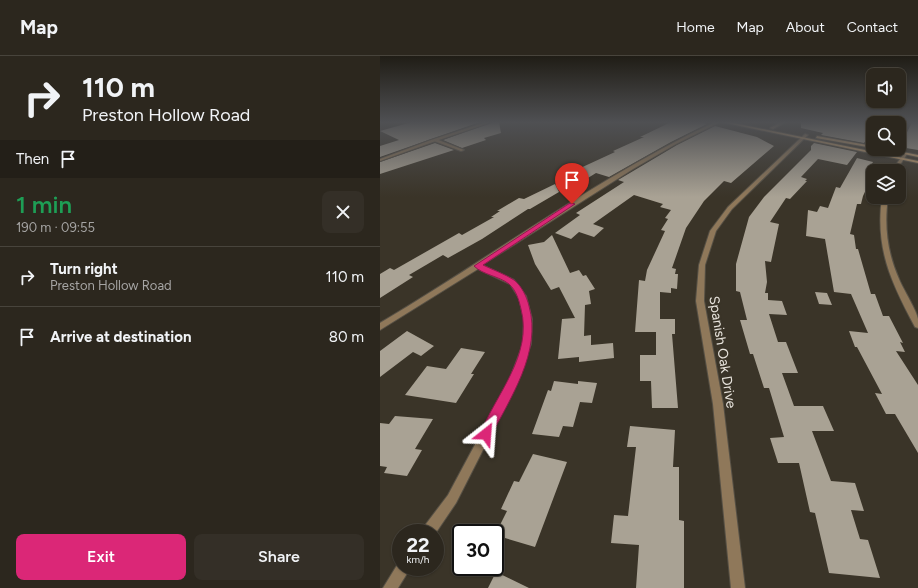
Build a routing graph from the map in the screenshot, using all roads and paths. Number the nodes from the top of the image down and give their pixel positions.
1 (416, 147) edge
2 (453, 147) edge
3 (667, 147) edge
4 (794, 147) edge
5 (847, 147) edge
6 (462, 150) dead end
7 (906, 154) edge
8 (903, 156) edge
9 (918, 156) edge
10 (901, 159) junction
11 (380, 160) edge
12 (918, 162) edge
13 (898, 164) edge
14 (883, 204) edge
15 (478, 266) junction
16 (918, 325) edge
17 (380, 327) edge
18 (434, 524) edge
19 (398, 576) edge
20 (390, 588) edge
21 (738, 588) edge

1 - 11 street
2 - 6 street
3 - 15 street
4 - 21 street, Spanish Oak Drive
5 - 10 main road
7 - 9 main road
8 - 10 street
10 - 12 main road
10 - 13 street
14 - 16 street
15 - 17 street
15 - 18 street
19 - 20 street

